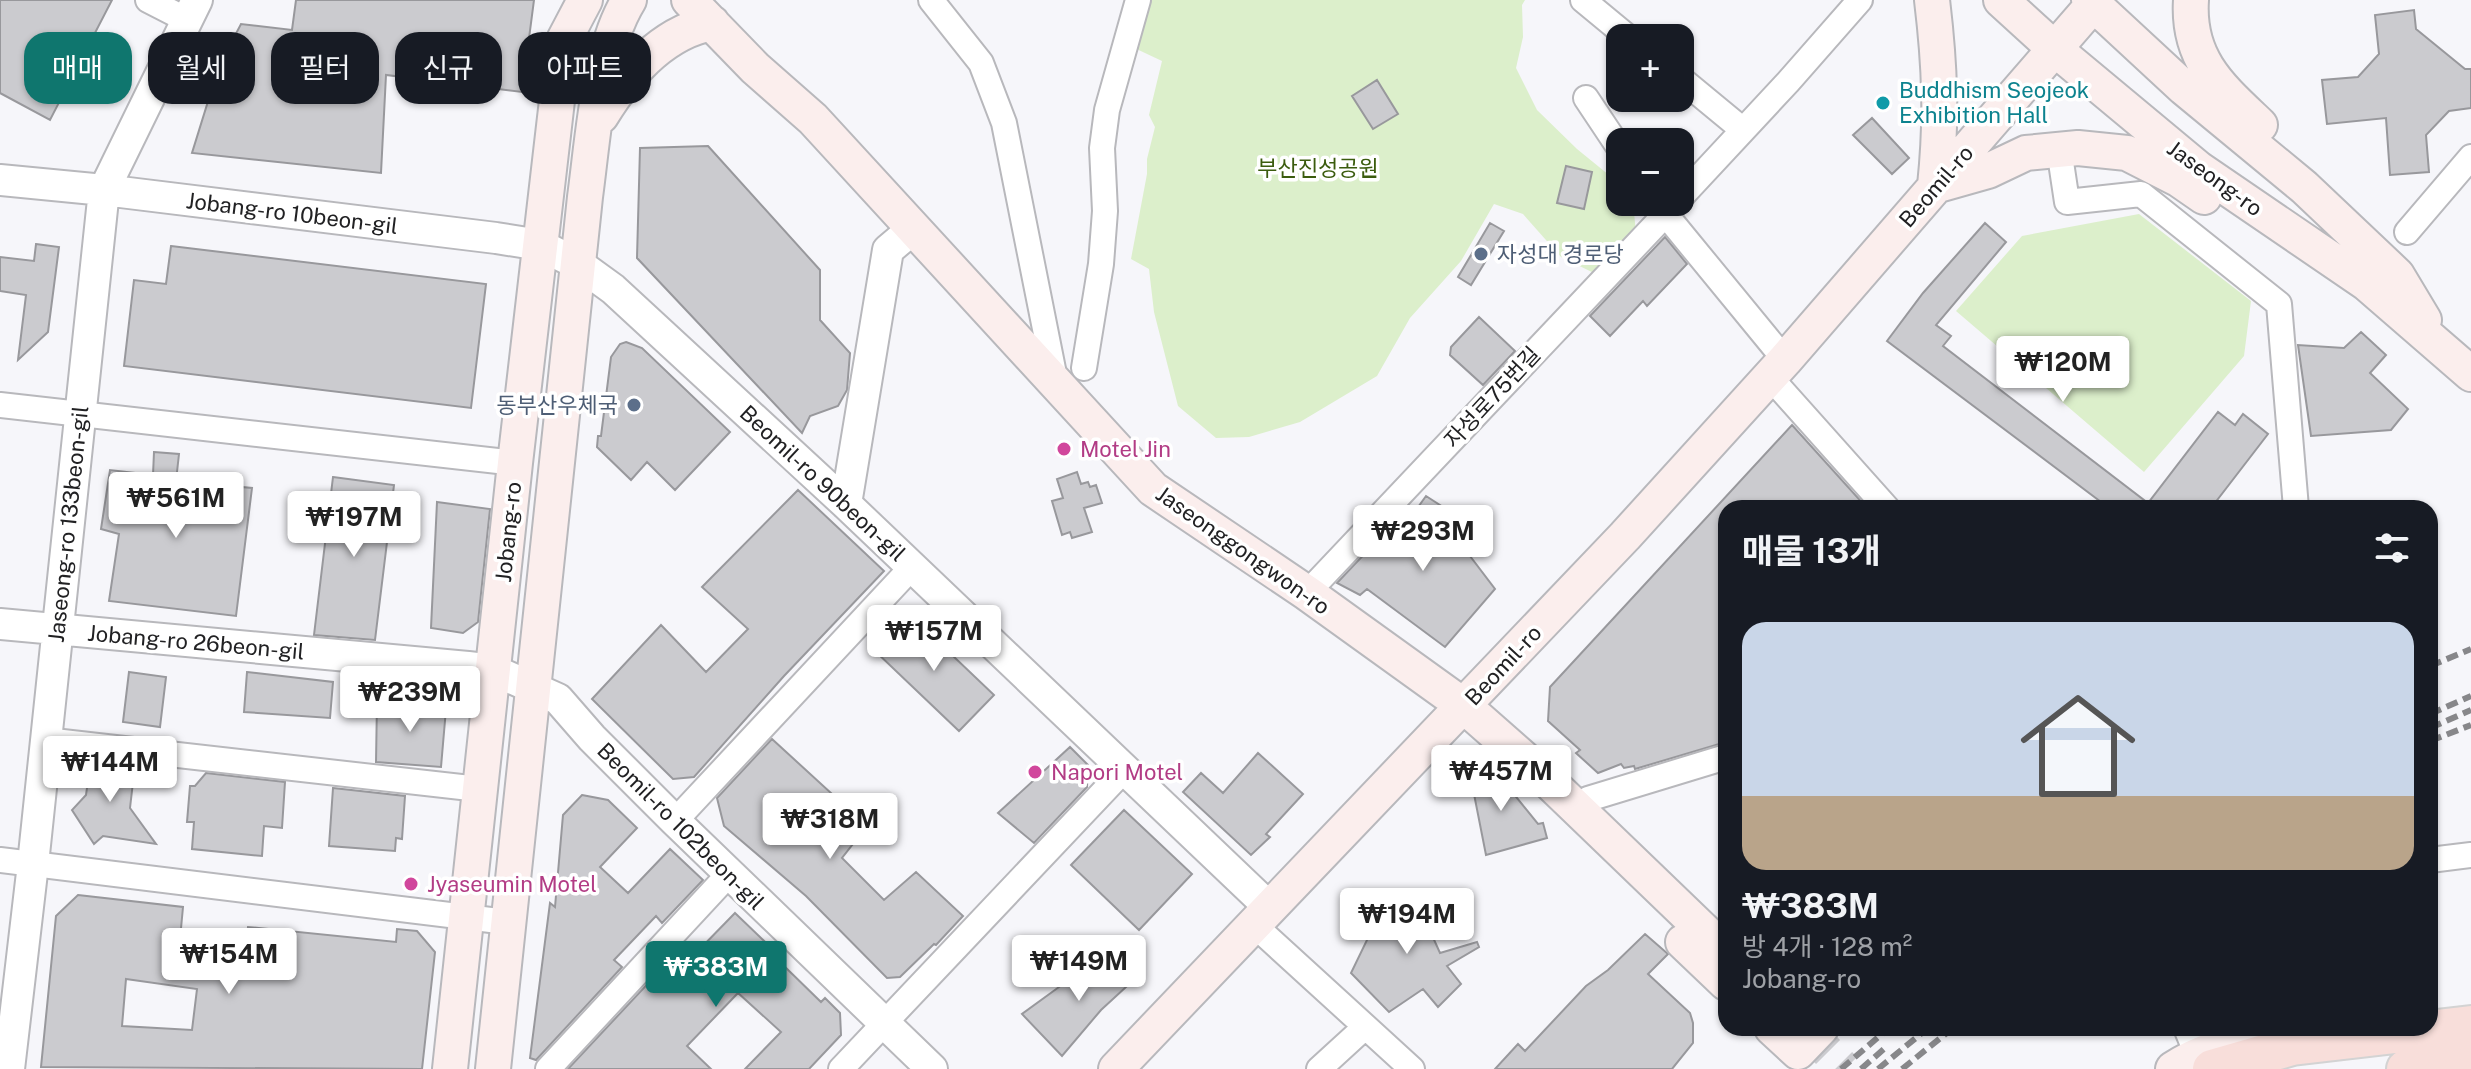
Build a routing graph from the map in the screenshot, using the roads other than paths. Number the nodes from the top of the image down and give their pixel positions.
1 (148, 0) edge
2 (562, 0) edge
3 (585, 0) edge
4 (629, 0) edge
5 (931, 0) edge
6 (1138, 0) edge
7 (1583, 0) edge
8 (1860, 0) edge
9 (1932, 0) edge
10 (2001, 0) edge
11 (2191, 0) edge
12 (2086, 1) edge
13 (714, 6) edge
14 (192, 10) edge
15 (1612, 24) edge
16 (564, 32) edge
17 (568, 32) edge
18 (2056, 50) junction
19 (1694, 90) edge
20 (1586, 98) dead end
21 (557, 104) edge
22 (595, 127) junction
23 (1606, 128) edge
24 (1743, 130) junction
25 (2059, 149) junction
26 (2471, 157) edge
27 (1694, 179) edge
28 (0, 180) edge
29 (1935, 186) junction
30 (2304, 187) junction
31 (104, 190) junction
32 (1658, 216) edge
33 (1677, 216) edge
34 (914, 228) junction
35 (2407, 232) dead end
36 (540, 245) junction
37 (580, 265) junction
38 (2366, 283) junction
39 (2439, 344) junction
40 (1778, 368) junction
41 (1069, 373) junction
42 (2471, 374) edge
43 (0, 405) edge
44 (80, 414) junction
45 (515, 463) junction
46 (1881, 500) edge
47 (2295, 500) edge
48 (846, 504) junction
49 (912, 567) junction
50 (1307, 593) junction
51 (0, 624) edge
52 (56, 629) junction
53 (493, 670) junction
54 (533, 687) junction
55 (1464, 706) junction
56 (45, 740) junction
57 (1718, 759) edge
58 (1125, 769) junction
59 (1539, 772) junction
60 (479, 789) junction
61 (1588, 799) junction
62 (675, 821) junction
63 (2471, 855) edge
64 (2438, 859) edge
65 (0, 860) edge
66 (33, 864) junction
67 (729, 874) junction
68 (467, 915) junction
69 (1261, 915) junction
70 (1718, 916) edge
71 (507, 922) junction
72 (1718, 944) edge
73 (1718, 975) edge
74 (884, 1023) junction
75 (2471, 1025) edge
76 (1365, 1027) junction
77 (2438, 1029) edge
78 (1781, 1036) edge
79 (1813, 1036) edge
80 (2377, 1036) edge
81 (2194, 1058) edge
82 (2471, 1062) edge
83 (9, 1069) edge
84 (450, 1069) edge
85 (493, 1069) edge
86 (548, 1069) edge
87 (841, 1069) edge
88 (932, 1069) edge
89 (1116, 1069) edge
90 (1319, 1069) edge
91 (1412, 1069) edge
92 (2406, 1069) edge

1 - 14 street
2 - 16 main road
3 - 17 main road, Jobang-ro
4 - 22 main road, Jobang-ro
5 - 41 street
6 - 41 street
7 - 15 street
8 - 24 street, 자성로75번길
9 - 29 main road
10 - 18 main road, Jaseong-ro
11 - 30 main road
12 - 18 main road, Beomil-ro
12 - 30 main road, Jaseong-ro
13 - 22 main road
13 - 34 main road, Jaseonggongwon-ro
14 - 31 street, Jaseong-ro 133beon-gil
18 - 29 main road, Beomil-ro
18 - 38 main road, Jaseong-ro
19 - 24 street
20 - 23 street
21 - 36 main road, Jobang-ro
22 - 37 main road, Jobang-ro
24 - 27 street, 자성로75번길
25 - 29 main road
25 - 38 main road
25 - 47 street
26 - 35 street
28 - 31 street, Jobang-ro 10beon-gil
29 - 40 main road, Beomil-ro
30 - 39 main road, Jaseong-ro
31 - 36 street, Jobang-ro 10beon-gil
31 - 44 street, Jaseong-ro 133beon-gil
32 - 50 street, 자성로75번길
33 - 40 street
34 - 41 main road, Jaseonggongwon-ro
34 - 48 street
36 - 37 street, Jobang-ro 10beon-gil
36 - 45 main road, Jobang-ro
37 - 48 street, Beomil-ro 90beon-gil
37 - 54 main road, Jobang-ro
38 - 39 main road, Jaseong-ro
39 - 42 main road, Jaseong-ro
40 - 46 street
40 - 55 main road, Beomil-ro
41 - 50 main road, Jaseonggongwon-ro
43 - 44 street
44 - 45 street
44 - 52 street, Jaseong-ro 133beon-gil
45 - 53 main road, Jobang-ro
48 - 49 street, Beomil-ro 90beon-gil
49 - 58 street, Beomil-ro 90beon-gil
49 - 62 street
50 - 55 main road, Jaseonggongwon-ro
51 - 52 street, Jobang-ro 26beon-gil
52 - 53 street, Jobang-ro 26beon-gil
52 - 56 street, Jaseong-ro 133beon-gil
53 - 54 street, Jobang-ro 26beon-gil
53 - 60 main road, Jobang-ro
54 - 62 street, Beomil-ro 102beon-gil
54 - 71 main road, Jobang-ro
55 - 59 main road, Jaseonggongwon-ro
55 - 69 main road, Beomil-ro
56 - 60 street
56 - 66 street, Jaseong-ro 133beon-gil
57 - 61 street
58 - 69 street, Beomil-ro 90beon-gil
58 - 74 street
59 - 61 main road
59 - 72 main road
59 - 73 main road
60 - 68 main road, Jobang-ro
61 - 70 main road
62 - 67 street, Beomil-ro 102beon-gil
63 - 64 street
65 - 66 street
66 - 68 street
66 - 83 street, Jaseong-ro 133beon-gil
67 - 74 street, Beomil-ro 102beon-gil
67 - 86 street
68 - 71 street
68 - 84 main road, Jobang-ro
69 - 76 street
69 - 89 main road, Beomil-ro
71 - 85 main road, Jobang-ro
74 - 87 street
74 - 88 street, Beomil-ro 102beon-gil
75 - 77 main road
76 - 90 street
76 - 91 street
78 - 79 main road
80 - 81 main road
82 - 92 main road

